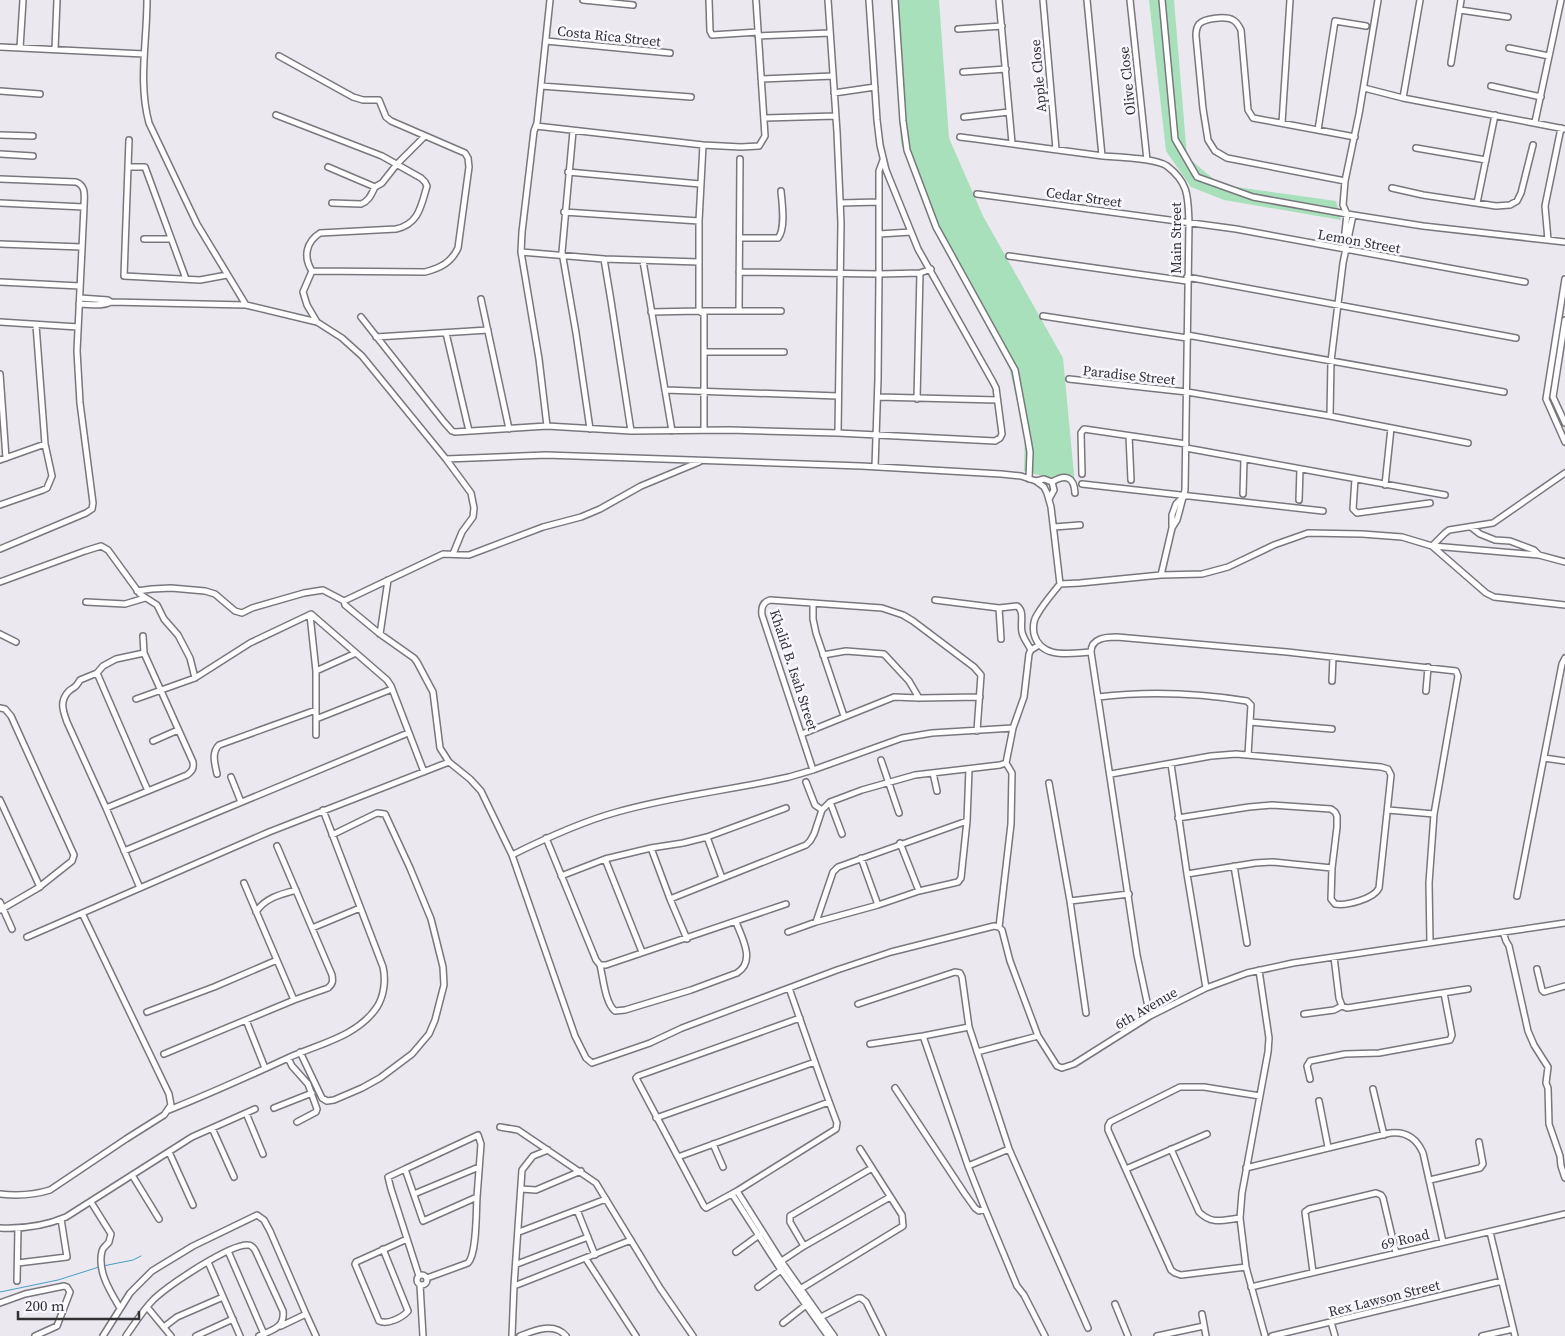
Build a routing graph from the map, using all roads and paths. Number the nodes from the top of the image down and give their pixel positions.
1 (23, 0) edge
2 (57, 0) edge
3 (148, 0) edge
4 (550, 0) edge
5 (583, 0) edge
6 (708, 0) edge
7 (756, 0) edge
8 (828, 0) edge
9 (869, 0) edge
10 (895, 0) edge
11 (1000, 0) edge
12 (1043, 0) edge
13 (1087, 0) edge
14 (1130, 0) edge
15 (1162, 0) edge
16 (1290, 0) edge
17 (1378, 0) edge
18 (1420, 0) edge
19 (1461, 0) edge
20 (1560, 0) edge
21 (633, 4) dead end
22 (1460, 10) junction
23 (1508, 17) dead end
24 (1002, 26) junction
25 (1366, 26) dead end
26 (958, 30) dead end
27 (830, 33) junction
28 (758, 34) junction
29 (546, 41) junction
30 (0, 47) edge
31 (20, 48) junction
32 (1508, 48) dead end
33 (55, 49) junction
34 (670, 53) dead end
35 (144, 54) junction
36 (280, 56) dead end
37 (1549, 56) junction
38 (1451, 63) dead end
39 (1006, 69) junction
40 (962, 72) dead end
41 (833, 76) junction
42 (761, 79) junction
43 (541, 86) junction
44 (1491, 86) dead end
45 (875, 87) junction
46 (1364, 88) junction
47 (0, 91) edge
48 (834, 93) junction
49 (40, 94) dead end
50 (1541, 96) junction
51 (691, 97) dead end
52 (1403, 98) junction
53 (1010, 112) junction
54 (276, 115) dead end
55 (1495, 115) junction
56 (836, 116) junction
57 (964, 117) dead end
58 (765, 118) junction
59 (1535, 122) junction
60 (1282, 123) junction
61 (536, 126) junction
62 (1563, 128) edge
63 (1318, 130) junction
64 (573, 131) junction
65 (0, 135) edge
66 (33, 136) dead end
67 (424, 136) junction
68 (960, 136) dead end
69 (1355, 137) junction
70 (129, 140) dead end
71 (1012, 143) junction
72 (703, 145) junction
73 (1533, 145) dead end
74 (1416, 148) dead end
75 (1056, 149) junction
76 (0, 154) edge
77 (33, 156) dead end
78 (1102, 156) junction
79 (883, 158) junction
80 (740, 159) dead end
81 (1147, 160) junction
82 (1486, 160) junction
83 (397, 164) junction
84 (128, 167) junction
85 (328, 167) dead end
86 (568, 172) junction
87 (0, 179) edge
88 (1346, 181) junction
89 (700, 184) junction
90 (375, 187) junction
91 (1392, 188) dead end
92 (781, 191) dead end
93 (977, 194) dead end
94 (879, 202) junction
95 (0, 203) edge
96 (332, 203) dead end
97 (840, 203) junction
98 (1478, 203) junction
99 (84, 207) junction
100 (564, 212) junction
101 (1347, 214) junction
102 (1353, 215) junction
103 (699, 221) junction
104 (1189, 223) junction
105 (910, 232) junction
106 (879, 234) junction
107 (171, 238) junction
108 (740, 238) junction
109 (144, 239) dead end
110 (1548, 240) junction
111 (1565, 242) edge
112 (0, 244) edge
113 (82, 247) junction
114 (1345, 250) junction
115 (521, 252) junction
116 (562, 256) junction
117 (1009, 256) dead end
118 (604, 259) junction
119 (643, 261) junction
120 (699, 262) junction
121 (931, 269) junction
122 (312, 271) junction
123 (739, 272) junction
124 (920, 272) junction
125 (839, 273) junction
126 (879, 274) junction
127 (227, 275) junction
128 (1565, 278) edge
129 (186, 279) junction
130 (1187, 279) junction
131 (0, 282) edge
132 (1525, 282) dead end
133 (80, 286) junction
134 (481, 299) dead end
135 (80, 301) junction
136 (1339, 304) junction
137 (246, 305) junction
138 (699, 311) junction
139 (739, 311) junction
140 (781, 311) dead end
141 (652, 312) junction
142 (1043, 316) dead end
143 (361, 317) dead end
144 (1565, 320) edge
145 (0, 322) edge
146 (317, 322) junction
147 (36, 325) junction
148 (78, 327) junction
149 (488, 330) junction
150 (446, 333) junction
151 (1187, 336) junction
152 (376, 337) junction
153 (1516, 338) dead end
154 (704, 352) junction
155 (784, 352) dead end
156 (1331, 361) junction
157 (0, 374) edge
158 (1069, 380) dead end
159 (665, 390) junction
160 (704, 391) junction
161 (1186, 392) junction
162 (1504, 392) dead end
163 (838, 396) junction
164 (878, 397) junction
165 (917, 399) junction
166 (997, 400) junction
167 (1330, 416) junction
168 (1565, 423) edge
169 (547, 426) junction
170 (1391, 428) junction
171 (509, 429) junction
172 (590, 429) junction
173 (704, 430) junction
174 (469, 431) junction
175 (631, 431) junction
176 (672, 431) junction
177 (838, 433) junction
178 (876, 435) junction
179 (1129, 436) junction
180 (1565, 442) edge
181 (1468, 443) dead end
182 (45, 444) junction
183 (1186, 446) junction
184 (6, 458) junction
185 (446, 459) junction
186 (1244, 459) junction
187 (0, 460) edge
188 (701, 461) junction
189 (875, 467) junction
190 (1300, 469) junction
191 (1565, 473) edge
192 (1082, 474) dead end
193 (1029, 479) junction
194 (1355, 479) junction
195 (1131, 480) dead end
196 (1036, 481) junction
197 (1052, 482) junction
198 (1082, 484) dead end
199 (1385, 485) junction
200 (1075, 493) dead end
201 (1243, 494) dead end
202 (1184, 496) junction
203 (1445, 496) dead end
204 (1049, 499) junction
205 (1299, 500) dead end
206 (1430, 503) dead end
207 (0, 505) edge
208 (1322, 511) dead end
209 (1080, 525) dead end
210 (1470, 526) junction
211 (1054, 527) junction
212 (1432, 546) junction
213 (0, 549) edge
214 (453, 554) junction
215 (1539, 555) junction
216 (1565, 562) edge
217 (1161, 575) junction
218 (388, 580) junction
219 (0, 582) edge
220 (1060, 584) junction
221 (137, 592) junction
222 (145, 598) junction
223 (935, 600) dead end
224 (344, 601) junction
225 (86, 602) dead end
226 (813, 603) junction
227 (1565, 605) edge
228 (999, 608) junction
229 (310, 615) junction
230 (0, 634) edge
231 (380, 634) junction
232 (142, 636) dead end
233 (1001, 639) dead end
234 (16, 642) dead end
235 (1039, 645) junction
236 (1031, 650) junction
237 (1092, 652) junction
238 (144, 653) junction
239 (356, 653) junction
240 (823, 655) junction
241 (1333, 657) junction
242 (1565, 658) edge
243 (1428, 667) junction
244 (316, 671) junction
245 (97, 673) junction
246 (195, 678) junction
247 (1332, 681) dead end
248 (392, 689) junction
249 (1426, 690) dead end
250 (160, 691) junction
251 (980, 696) junction
252 (1098, 697) junction
253 (919, 698) junction
254 (136, 700) dead end
255 (0, 708) edge
256 (316, 710) junction
257 (844, 716) junction
258 (316, 719) junction
259 (1250, 722) junction
260 (1012, 728) junction
261 (1332, 729) dead end
262 (178, 730) junction
263 (977, 731) junction
264 (408, 733) junction
265 (802, 734) junction
266 (316, 735) dead end
267 (153, 741) dead end
268 (1248, 755) junction
269 (1544, 758) junction
270 (881, 760) dead end
271 (1565, 761) edge
272 (449, 762) junction
273 (1006, 763) junction
274 (1171, 764) junction
275 (969, 769) junction
276 (813, 770) junction
277 (424, 772) junction
278 (933, 773) junction
279 (217, 774) dead end
280 (1110, 774) junction
281 (231, 776) dead end
282 (806, 782) dead end
283 (889, 782) junction
284 (1049, 783) dead end
285 (148, 790) junction
286 (937, 790) dead end
287 (0, 800) edge
288 (241, 802) junction
289 (830, 802) junction
290 (106, 808) junction
291 (786, 808) dead end
292 (323, 810) junction
293 (822, 810) junction
294 (1388, 810) junction
295 (899, 813) dead end
296 (1434, 814) junction
297 (1178, 818) junction
298 (967, 820) junction
299 (842, 834) dead end
300 (332, 835) junction
301 (707, 837) junction
302 (546, 838) junction
303 (900, 844) junction
304 (277, 846) dead end
305 (651, 848) junction
306 (124, 851) junction
307 (512, 855) junction
308 (861, 858) junction
309 (605, 859) junction
310 (1234, 866) junction
311 (1332, 868) junction
312 (1186, 874) junction
313 (561, 876) junction
314 (722, 878) junction
315 (244, 883) dead end
316 (40, 887) junction
317 (140, 888) junction
318 (296, 890) junction
319 (919, 891) junction
320 (1129, 894) junction
321 (1517, 896) dead end
322 (670, 899) junction
323 (1070, 901) junction
324 (0, 902) edge
325 (786, 904) dead end
326 (878, 905) junction
327 (360, 908) junction
328 (2, 910) edge
329 (256, 912) junction
330 (82, 913) junction
331 (736, 922) junction
332 (816, 922) junction
333 (1565, 923) edge
334 (999, 927) junction
335 (312, 928) junction
336 (12, 929) dead end
337 (788, 932) dead end
338 (1504, 932) junction
339 (27, 937) dead end
340 (687, 939) junction
341 (1430, 942) junction
342 (1247, 943) dead end
343 (642, 952) junction
344 (1334, 957) junction
345 (277, 960) junction
346 (600, 965) junction
347 (1537, 969) dead end
348 (1259, 970) junction
349 (1565, 986) edge
350 (789, 988) junction
351 (1206, 988) junction
352 (1468, 989) dead end
353 (1444, 993) junction
354 (294, 1000) junction
355 (858, 1004) dead end
356 (1342, 1006) junction
357 (147, 1012) dead end
358 (1086, 1013) dead end
359 (1304, 1014) dead end
360 (1150, 1016) junction
361 (800, 1018) junction
362 (246, 1020) junction
363 (969, 1027) junction
364 (923, 1036) junction
365 (1038, 1036) junction
366 (870, 1044) dead end
367 (300, 1052) junction
368 (977, 1052) junction
369 (164, 1054) dead end
370 (288, 1058) junction
371 (815, 1062) junction
372 (265, 1068) junction
373 (1310, 1079) dead end
374 (895, 1088) dead end
375 (1373, 1090) dead end
376 (312, 1093) junction
377 (1260, 1096) junction
378 (1319, 1101) dead end
379 (829, 1102) junction
380 (274, 1108) dead end
381 (255, 1109) dead end
382 (169, 1110) junction
383 (246, 1113) junction
384 (656, 1118) junction
385 (297, 1122) dead end
386 (500, 1127) dead end
387 (212, 1128) junction
388 (1207, 1134) dead end
389 (1384, 1135) junction
390 (1479, 1142) dead end
391 (713, 1144) junction
392 (1328, 1147) junction
393 (860, 1148) dead end
394 (1009, 1149) junction
395 (1171, 1149) junction
396 (548, 1150) junction
397 (169, 1152) junction
398 (263, 1154) dead end
399 (678, 1157) junction
400 (968, 1166) junction
401 (479, 1167) junction
402 (723, 1167) dead end
403 (872, 1168) junction
404 (1246, 1168) junction
405 (405, 1169) junction
406 (1126, 1169) junction
407 (581, 1171) junction
408 (132, 1175) junction
409 (234, 1178) dead end
410 (1565, 1178) edge
411 (1430, 1180) junction
412 (521, 1189) junction
413 (735, 1192) junction
414 (0, 1194) edge
415 (414, 1194) junction
416 (477, 1197) junction
417 (890, 1197) junction
418 (606, 1199) junction
419 (91, 1202) junction
420 (193, 1205) dead end
421 (577, 1210) junction
422 (985, 1210) junction
423 (1565, 1214) edge
424 (1240, 1218) junction
425 (61, 1219) junction
426 (159, 1219) dead end
427 (0, 1228) edge
428 (18, 1228) junction
429 (518, 1232) junction
430 (1490, 1232) junction
431 (759, 1235) junction
432 (588, 1237) junction
433 (407, 1239) junction
434 (631, 1240) junction
435 (1443, 1242) junction
436 (804, 1246) junction
437 (383, 1249) junction
438 (228, 1251) junction
439 (736, 1252) dead end
440 (1396, 1253) junction
441 (595, 1255) junction
442 (586, 1258) junction
443 (208, 1262) junction
444 (779, 1262) junction
445 (18, 1263) junction
446 (516, 1264) junction
447 (1246, 1267) junction
448 (781, 1270) junction
449 (1313, 1272) junction
450 (419, 1276) junction
451 (427, 1278) junction
452 (18, 1281) dead end
453 (1502, 1281) junction
454 (420, 1285) junction
455 (514, 1286) junction
456 (758, 1287) dead end
457 (1251, 1287) junction
458 (798, 1290) junction
459 (223, 1297) junction
460 (0, 1303) edge
461 (1115, 1304) dead end
462 (806, 1305) junction
463 (147, 1307) junction
464 (120, 1308) junction
465 (306, 1314) junction
466 (1202, 1314) dead end
467 (818, 1318) junction
468 (233, 1319) junction
469 (1331, 1322) junction
470 (783, 1323) dead end
471 (280, 1326) junction
472 (1204, 1326) junction
473 (164, 1327) junction
474 (1088, 1328) dead end
475 (1513, 1328) junction
476 (261, 1335) edge
477 (35, 1336) edge
478 (103, 1336) edge
479 (126, 1336) edge
480 (171, 1336) edge
481 (196, 1336) edge
482 (240, 1336) edge
483 (316, 1336) edge
484 (423, 1336) edge
485 (512, 1336) edge
486 (520, 1336) edge
487 (566, 1336) edge
488 (636, 1336) edge
489 (693, 1336) edge
490 (828, 1336) edge
491 (834, 1336) edge
492 (883, 1336) edge
493 (1045, 1336) edge
494 (1128, 1336) edge
495 (1157, 1336) edge
496 (1206, 1336) edge
497 (1265, 1336) edge
498 (1272, 1336) edge
499 (1335, 1336) edge
500 (1482, 1336) edge
501 (1515, 1336) edge

1 - 31 street
2 - 33 street
3 - 35 street
4 - 29 street
5 - 21 street
6 - 28 street
7 - 28 street
8 - 27 street
9 - 45 street
10 - 193 street
11 - 24 street
12 - 75 street, Apple Close
13 - 78 street
14 - 81 street, Olive Close
15 - 101 street
16 - 60 street
17 - 46 street
18 - 52 street
19 - 22 street
20 - 37 street
22 - 23 street
22 - 38 street
24 - 26 street
24 - 39 street
25 - 63 street
27 - 28 street
27 - 41 street
28 - 42 street
29 - 34 street, Costa Rica Street
29 - 43 street
30 - 31 street
31 - 33 street
32 - 37 street
33 - 35 street
35 - 127 street
36 - 67 street
37 - 50 street
39 - 40 street
39 - 53 street
41 - 42 street
41 - 48 street
42 - 58 street
43 - 51 street
43 - 61 street
44 - 50 street
45 - 48 street
45 - 79 street
46 - 52 street
46 - 69 street
47 - 49 street
48 - 56 street
50 - 59 street
52 - 55 street
53 - 57 street
53 - 71 street
54 - 83 street
55 - 59 street
55 - 82 street
56 - 58 street
56 - 97 street
58 - 72 street
59 - 62 street
60 - 63 street
60 - 88 street
61 - 64 street
61 - 115 street
62 - 110 street
63 - 69 street
64 - 72 street
64 - 86 street
65 - 66 street
67 - 83 street
67 - 122 street
68 - 71 street, Main Street
69 - 88 street
70 - 84 street
71 - 75 street, Main Street
72 - 89 street
73 - 98 street
74 - 82 street
75 - 78 street, Main Street
76 - 77 street
78 - 81 street, Main Street
79 - 94 street
79 - 105 street
80 - 108 street
81 - 104 street, Main Street
82 - 98 street
83 - 90 street
83 - 122 street
84 - 107 street
84 - 129 street
85 - 90 street
86 - 89 street
86 - 100 street
87 - 99 street
88 - 101 street
89 - 103 street
90 - 96 street
91 - 98 street
92 - 108 street
93 - 104 street, Cedar Street
94 - 97 street
94 - 106 street
95 - 99 street
97 - 125 street
99 - 113 street
100 - 103 street
100 - 116 street
101 - 102 street
101 - 114 street
102 - 110 street
102 - 114 street
103 - 120 street
104 - 114 street, Lemon Street
104 - 130 street, Main Street
105 - 106 street
105 - 121 street
106 - 126 street
107 - 109 street
107 - 129 street
108 - 123 street
110 - 111 street
112 - 113 street
113 - 133 street
114 - 132 street, Lemon Street
114 - 136 street
115 - 116 street
115 - 169 street
116 - 118 street
116 - 172 street
117 - 130 street
118 - 119 street
118 - 175 street
119 - 120 street
119 - 141 street
120 - 138 street
121 - 124 street
121 - 166 street
122 - 146 street
123 - 125 street
123 - 139 street
124 - 126 street
124 - 165 street
125 - 126 street
125 - 163 street
126 - 164 street
127 - 129 street
127 - 137 street
128 - 180 street
130 - 136 street
130 - 151 street, Main Street
131 - 133 street
133 - 135 street
134 - 149 street
135 - 137 street
135 - 148 street
136 - 153 street
136 - 156 street
137 - 146 street
138 - 139 street
138 - 141 street
138 - 154 street
139 - 140 street
141 - 159 street
142 - 151 street
143 - 152 street
144 - 168 street
145 - 147 street
146 - 185 street
147 - 148 street
147 - 182 street
148 - 213 street
149 - 150 street
149 - 171 street
150 - 152 street
150 - 174 street
151 - 156 street
151 - 161 street, Main Street
152 - 174 street
154 - 155 street
154 - 160 street
156 - 162 street
156 - 167 street
157 - 184 street
158 - 161 street, Paradise Street
159 - 160 street
159 - 176 street
160 - 163 street
160 - 173 street
161 - 167 street, Paradise Street
161 - 183 street, Main Street
163 - 177 street
164 - 165 street
164 - 178 street
165 - 166 street
166 - 178 street
167 - 170 street, Paradise Street
169 - 171 street
169 - 172 street
170 - 181 street, Paradise Street
170 - 199 street
171 - 174 street
172 - 175 street
173 - 176 street
173 - 177 street
175 - 176 street
177 - 178 street
178 - 189 street
179 - 183 street
179 - 192 street
179 - 195 street
182 - 184 street
182 - 207 street
183 - 186 street
183 - 202 street, Main Street
184 - 187 street
185 - 188 street
185 - 214 street
186 - 190 street
186 - 201 street
188 - 189 street
188 - 214 street
189 - 193 street
190 - 194 street
190 - 205 street
191 - 210 street
193 - 196 street
194 - 199 street
194 - 206 street
196 - 197 street
196 - 204 street
197 - 200 street
197 - 204 street
198 - 202 street
199 - 203 street
202 - 208 street
202 - 217 street, Main Street
204 - 211 street
209 - 211 street
210 - 212 street
210 - 215 street
211 - 220 street
212 - 215 street
212 - 217 street
212 - 227 street
214 - 218 street
215 - 216 street
217 - 220 street
218 - 224 street
218 - 231 street
219 - 221 street
220 - 235 street
221 - 222 street
221 - 224 street
222 - 225 street
222 - 246 street
223 - 228 street
224 - 231 street
226 - 240 street
226 - 251 street, Khalid B. Isah Street
226 - 265 street, Khalid B. Isah Street
228 - 233 street
228 - 236 street
229 - 239 street
229 - 244 street
229 - 246 street
230 - 234 street
231 - 272 street
232 - 238 street
235 - 236 street
235 - 237 street
236 - 260 street
237 - 241 street
237 - 252 street
238 - 245 street
238 - 250 street
239 - 244 street
239 - 248 street
240 - 253 street
240 - 257 street
241 - 243 street
241 - 247 street
242 - 269 street
243 - 249 street
243 - 296 street
244 - 256 street
245 - 285 street
245 - 290 street
246 - 250 street
248 - 258 street
248 - 264 street
250 - 254 street
250 - 262 street
251 - 253 street
251 - 263 street, Khalid B. Isah Street
252 - 259 street
252 - 280 street
253 - 257 street
255 - 316 street
256 - 258 street
256 - 279 street
257 - 265 street
258 - 266 street
259 - 261 street
259 - 268 street
260 - 263 street
260 - 273 street
262 - 267 street
262 - 285 street
263 - 276 street
264 - 277 street
264 - 288 street
265 - 276 street, Khalid B. Isah Street
268 - 274 street
268 - 294 street
269 - 271 street
269 - 321 street
270 - 283 street
272 - 277 street
272 - 307 street
273 - 275 street
273 - 334 street, 6th Avenue
274 - 280 street
274 - 297 street
275 - 278 street
275 - 298 street
276 - 302 street
277 - 292 street
278 - 283 street
278 - 286 street
280 - 320 street
281 - 288 street
282 - 293 street
283 - 289 street
283 - 295 street
284 - 323 street
285 - 290 street
287 - 316 street
288 - 306 street
289 - 293 street
289 - 299 street
290 - 306 street
291 - 301 street
292 - 300 street
292 - 317 street
293 - 314 street
294 - 296 street
294 - 311 street
296 - 341 street
297 - 311 street
297 - 312 street
298 - 303 street
298 - 319 street
300 - 327 street
300 - 367 street
301 - 305 street
301 - 314 street
302 - 307 street
302 - 313 street
303 - 308 street
303 - 319 street
304 - 318 street
305 - 309 street
305 - 322 street
306 - 317 street
307 - 350 street
308 - 326 street
308 - 332 street
309 - 313 street
309 - 343 street
310 - 311 street
310 - 312 street
310 - 342 street
312 - 351 street
313 - 346 street
314 - 322 street
315 - 329 street
316 - 328 street
317 - 330 street
318 - 329 street
318 - 335 street
319 - 326 street
320 - 323 street
320 - 360 street
322 - 340 street
323 - 358 street
324 - 328 street
325 - 331 street
326 - 332 street
327 - 335 street
327 - 367 street
328 - 336 street
329 - 345 street
330 - 339 street
330 - 382 street
331 - 340 street
331 - 346 street
332 - 337 street
333 - 338 street, 6th Avenue
334 - 350 street
334 - 365 street, 6th Avenue
335 - 354 street
338 - 341 street, 6th Avenue
338 - 410 street
340 - 343 street
341 - 344 street, 6th Avenue
343 - 346 street
344 - 348 street, 6th Avenue
344 - 356 street
345 - 354 street
345 - 357 street
347 - 349 street
348 - 351 street, 6th Avenue
348 - 377 street
350 - 361 street
351 - 360 street, 6th Avenue
352 - 353 street
353 - 356 street
353 - 373 street
354 - 362 street
355 - 363 street
356 - 359 street
360 - 365 street, 6th Avenue
361 - 371 street
361 - 384 street
362 - 369 street
362 - 372 street
363 - 364 street
363 - 368 street
364 - 366 street
364 - 400 street
365 - 368 street
367 - 370 street
368 - 394 street
370 - 372 street
370 - 376 street
371 - 379 street
371 - 384 street
372 - 382 street
374 - 422 street
375 - 389 street
376 - 380 street
376 - 385 street
377 - 404 street
377 - 406 street
378 - 392 street
379 - 391 street
379 - 413 street
381 - 383 street
382 - 414 street
383 - 387 street
383 - 398 street
384 - 399 street
386 - 396 street
387 - 397 street
387 - 409 street
388 - 395 street
389 - 392 street
389 - 411 street
390 - 411 street
391 - 399 street
391 - 402 street
392 - 404 street
393 - 403 street
394 - 400 street
394 - 474 street
395 - 406 street
395 - 424 street
396 - 407 street
396 - 412 street
397 - 408 street
397 - 420 street
399 - 413 street
400 - 422 street
401 - 405 street
401 - 415 street
401 - 416 street
403 - 417 street
403 - 436 street
404 - 424 street
405 - 415 street
405 - 433 street
406 - 447 street
407 - 412 street
407 - 418 street
408 - 419 street
408 - 426 street
411 - 435 street
412 - 429 street
413 - 431 street
413 - 444 street
415 - 416 street
416 - 451 street
417 - 436 street
417 - 458 street
418 - 421 street
418 - 434 street
419 - 425 street
419 - 464 street
421 - 429 street
421 - 432 street
422 - 493 street
423 - 430 street, 69 Road
424 - 447 street
425 - 428 street
425 - 445 street
427 - 428 street
428 - 445 street
429 - 446 street
430 - 435 street, 69 Road
430 - 453 street
431 - 439 street
431 - 444 street
432 - 441 street
432 - 446 street
433 - 437 street
433 - 450 street
434 - 441 street
434 - 489 street
435 - 440 street, 69 Road
436 - 444 street
437 - 437 street
438 - 443 street
438 - 471 street
438 - 476 street
440 - 449 street, 69 Road
440 - 449 street
441 - 442 street
442 - 455 street
442 - 488 street
443 - 459 street
443 - 463 street
444 - 448 street
444 - 458 street
445 - 452 street
446 - 455 street
447 - 457 street
448 - 456 street
448 - 458 street
449 - 457 street, 69 Road
450 - 451 street
450 - 454 street
451 - 454 street
453 - 469 street, Rex Lawson Street
453 - 475 street
454 - 484 street
455 - 485 street
457 - 497 street
458 - 462 street
458 - 467 street
459 - 468 street
459 - 473 street
460 - 477 street
461 - 494 street
462 - 467 street
462 - 470 street
463 - 473 street
463 - 479 street
464 - 465 street
464 - 478 street
465 - 471 street
465 - 483 street
466 - 472 street
467 - 490 street
467 - 491 street
467 - 492 street
468 - 481 street
468 - 482 street
469 - 498 street, Rex Lawson Street
469 - 499 street
471 - 476 street
472 - 495 street
472 - 496 street
473 - 480 street
475 - 500 street
475 - 501 street
486 - 487 street

